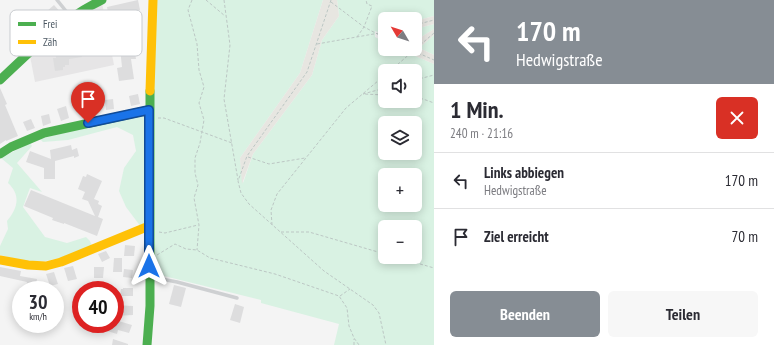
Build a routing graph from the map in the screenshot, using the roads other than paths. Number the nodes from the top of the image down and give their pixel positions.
1 (57, 0) edge
2 (102, 0) edge
3 (153, 0) edge
4 (65, 10) edge
5 (82, 10) edge
6 (27, 56) edge
7 (0, 80) edge
8 (150, 114) junction
9 (0, 154) edge
10 (149, 229) junction
11 (0, 260) edge
12 (150, 277) junction
13 (237, 298) dead end
14 (147, 345) edge

1 - 4 lane
2 - 5 street
3 - 8 street
6 - 7 street
8 - 9 street
8 - 10 street
10 - 11 street
10 - 12 street
12 - 13 lane
12 - 14 street

